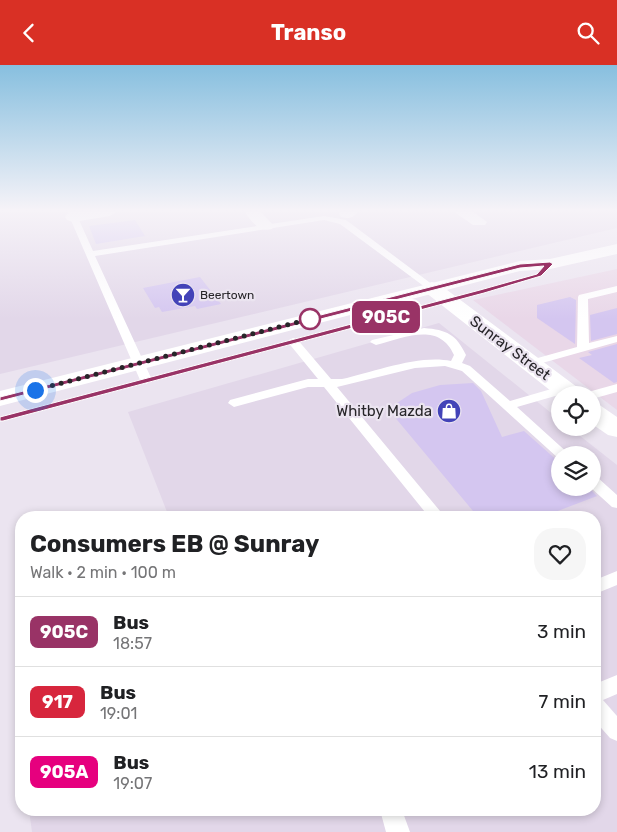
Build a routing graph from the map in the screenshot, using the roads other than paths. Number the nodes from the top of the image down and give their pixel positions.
1 (87, 247) edge
2 (135, 247) edge
3 (378, 247) edge
4 (617, 249) edge
5 (90, 254) junction
6 (617, 289) edge
7 (440, 294) junction
8 (617, 339) edge
9 (293, 341) junction
10 (376, 342) dead end
11 (583, 349) junction
12 (530, 363) junction
13 (455, 365) junction
14 (142, 371) junction
15 (327, 383) junction
16 (561, 386) edge
17 (617, 388) edge
18 (601, 392) edge
19 (551, 396) edge
20 (0, 399) edge
21 (234, 403) dead end
22 (507, 406) junction
23 (601, 417) edge
24 (0, 419) edge
25 (617, 429) edge
26 (553, 446) edge
27 (601, 489) edge
28 (617, 503) edge
29 (432, 511) edge
30 (617, 578) edge
31 (601, 585) edge
32 (617, 684) edge
33 (601, 692) edge
34 (601, 712) edge
35 (617, 731) edge
36 (394, 816) edge
37 (398, 832) edge

1 - 5 lane
2 - 5 lane
3 - 7 lane
4 - 7 main road
5 - 14 lane
6 - 11 lane
7 - 9 main road
7 - 12 main road, Sunray Street
7 - 14 main road
8 - 11 lane
9 - 14 main road
9 - 15 lane
10 - 13 lane
11 - 12 lane
12 - 16 main road, Sunray Street
13 - 15 lane
13 - 22 lane
14 - 20 main road
14 - 24 main road
15 - 21 lane
15 - 29 lane
17 - 18 lane
19 - 22 lane
22 - 26 lane
23 - 25 main road
27 - 28 lane
30 - 31 lane
32 - 33 lane
34 - 35 lane
36 - 37 lane

